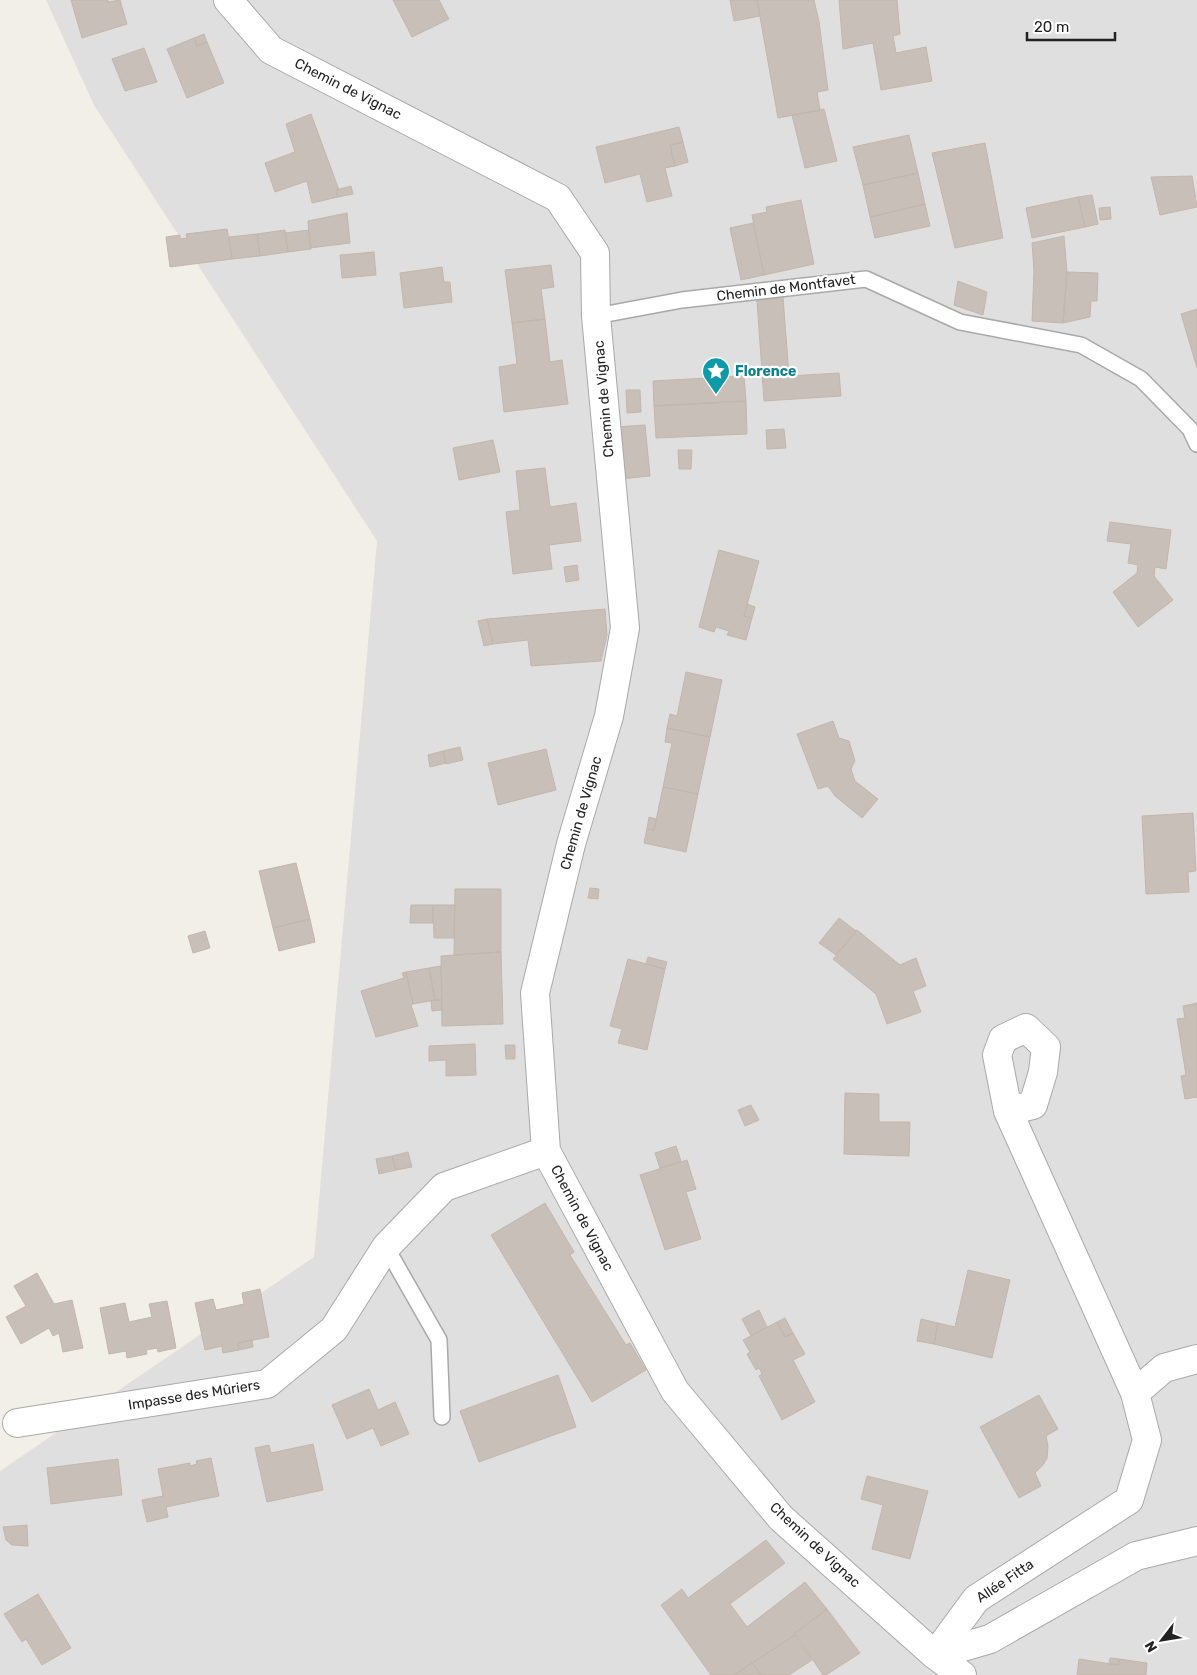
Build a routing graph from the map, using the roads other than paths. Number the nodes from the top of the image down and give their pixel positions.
1 (228, 0) edge
2 (596, 316) junction
3 (1197, 444) edge
4 (1008, 1112) dead end
5 (546, 1151) junction
6 (386, 1247) junction
7 (1197, 1359) edge
8 (1135, 1393) junction
9 (442, 1417) dead end
10 (17, 1423) dead end
11 (1197, 1541) edge
12 (935, 1655) junction
13 (962, 1675) edge

1 - 2 street, Chemin de Vignac
2 - 3 lane, Chemin de Montfavet
2 - 5 street, Chemin de Vignac
4 - 8 street, Allée Fitta
5 - 6 street, Impasse des Mûriers
5 - 12 street, Chemin de Vignac
6 - 9 lane
6 - 10 street, Impasse des Mûriers
7 - 8 street
8 - 12 street, Allée Fitta
11 - 12 street
12 - 13 street, Chemin de Vignac

